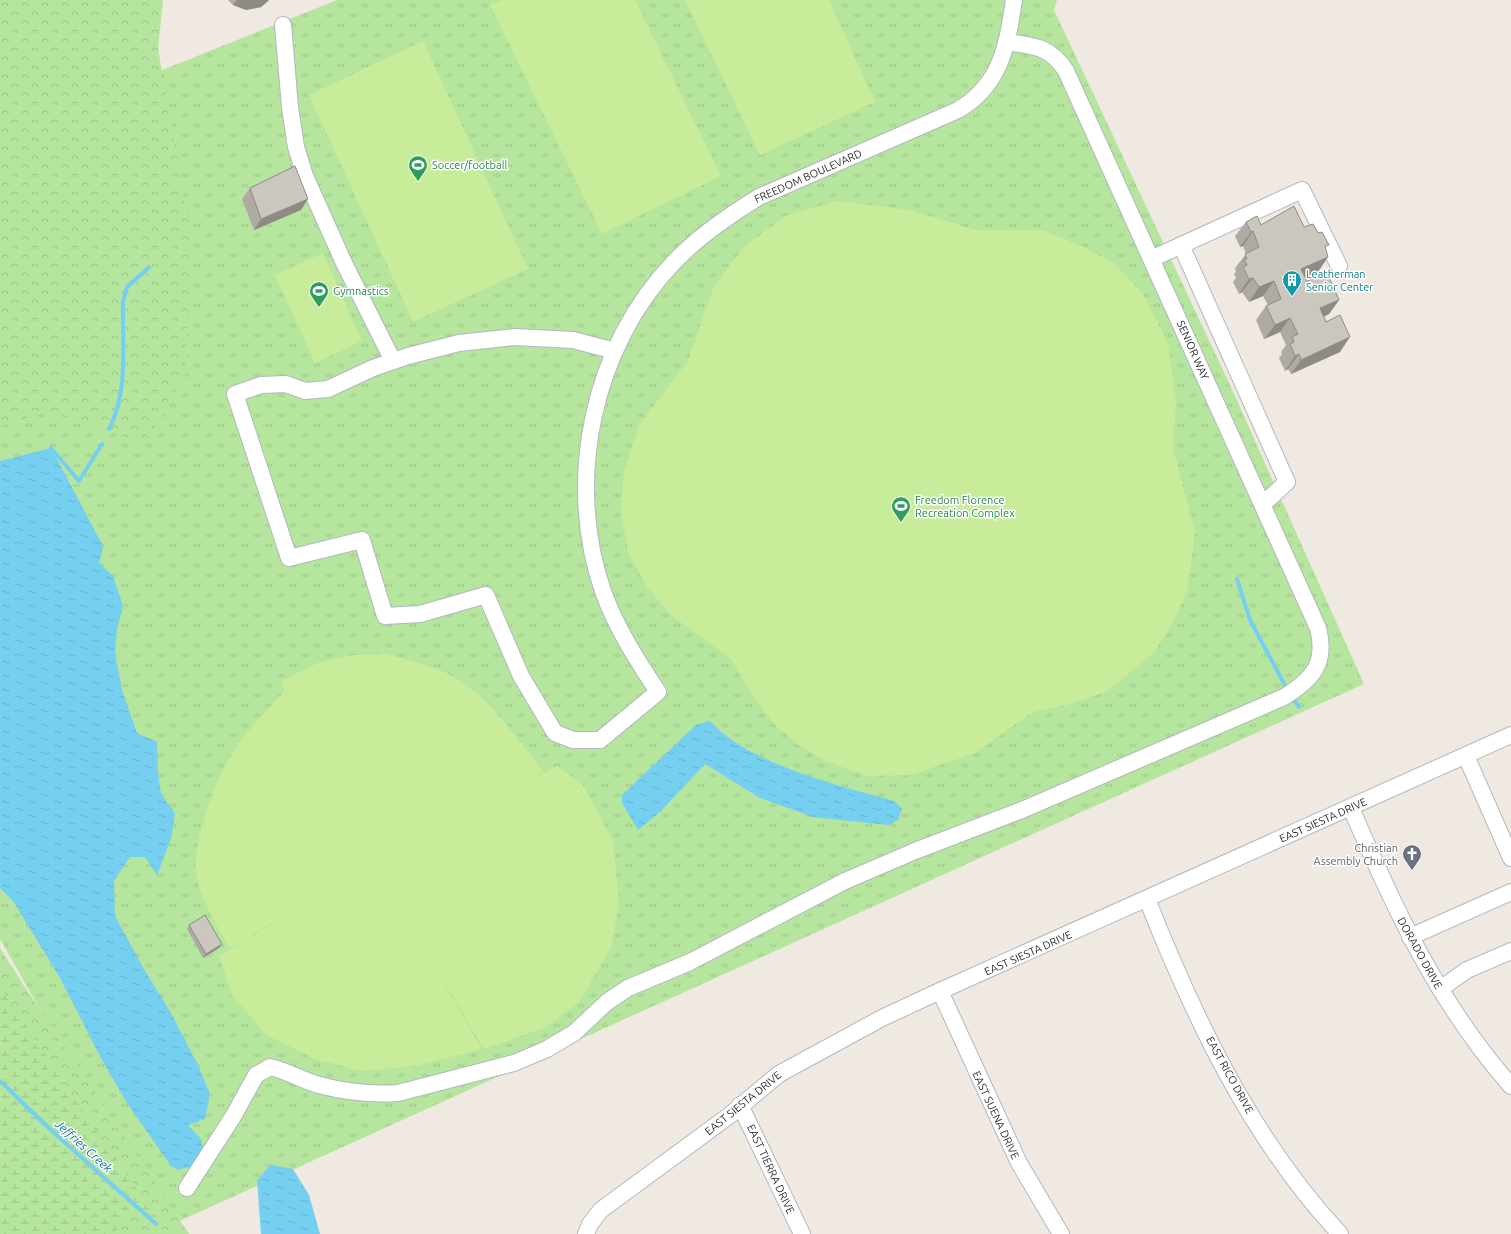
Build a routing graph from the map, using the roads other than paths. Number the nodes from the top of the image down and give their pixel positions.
1 (1014, 0) edge
2 (283, 25) dead end
3 (1006, 42) junction
4 (1181, 245) junction
5 (1151, 258) junction
6 (1339, 266) dead end
7 (615, 351) junction
8 (393, 361) junction
9 (1263, 504) junction
10 (1510, 737) edge
11 (1466, 756) junction
12 (1351, 808) junction
13 (1511, 858) edge
14 (1511, 892) edge
15 (1146, 899) junction
16 (1410, 937) junction
17 (1511, 951) edge
18 (1440, 989) junction
19 (940, 991) junction
20 (1511, 1086) edge
21 (740, 1105) junction
22 (187, 1188) dead end
23 (586, 1234) edge
24 (802, 1234) edge
25 (1061, 1234) edge
26 (1340, 1234) edge

1 - 3 street, FREEDOM BOULEVARD
2 - 8 street
3 - 5 street, SENIOR WAY
3 - 7 street, FREEDOM BOULEVARD
4 - 5 street
4 - 6 street
4 - 9 street
5 - 9 street, SENIOR WAY
7 - 8 street
7 - 8 street, FREEDOM BOULEVARD
9 - 22 street, SENIOR WAY
10 - 11 street, EAST SIESTA DRIVE
11 - 12 street, EAST SIESTA DRIVE
11 - 13 street
12 - 15 street, EAST SIESTA DRIVE
12 - 16 street, DORADO DRIVE
14 - 16 street
15 - 19 street, EAST SIESTA DRIVE
15 - 26 street, EAST RICO DRIVE
16 - 18 street, DORADO DRIVE
17 - 18 street
18 - 20 street, DORADO DRIVE
19 - 21 street, EAST SIESTA DRIVE
19 - 25 street, EAST SUENA DRIVE
21 - 23 street, EAST SIESTA DRIVE
21 - 24 street, EAST TIERRA DRIVE

